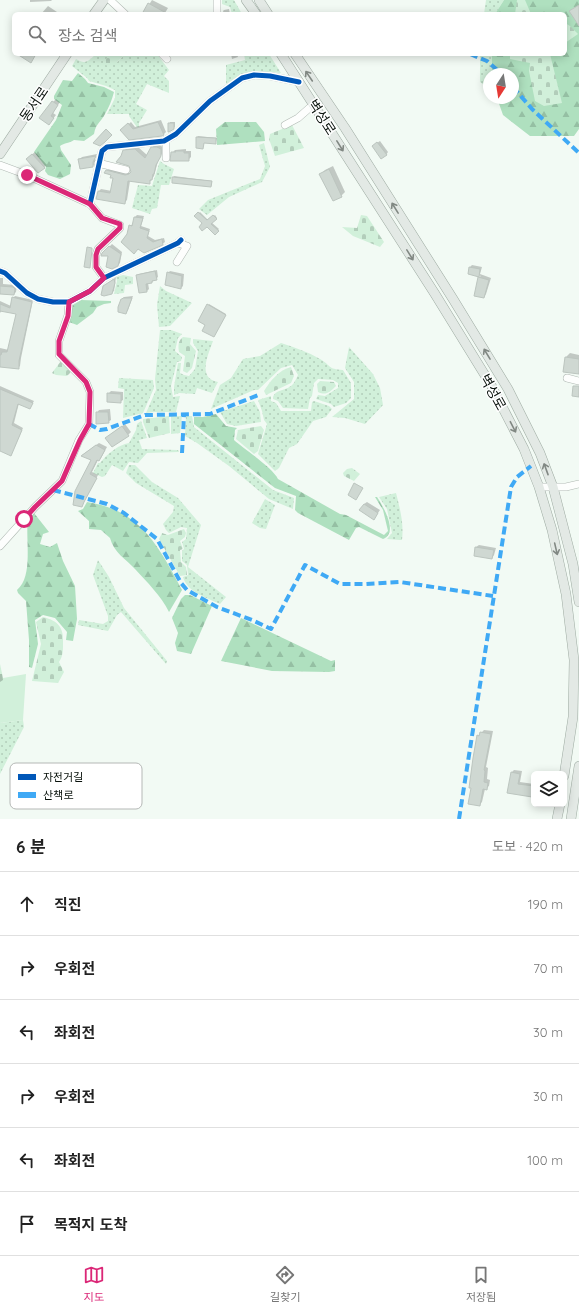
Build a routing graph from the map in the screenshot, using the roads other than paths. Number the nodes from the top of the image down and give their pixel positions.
1 (104, 0) edge
2 (110, 0) edge
3 (217, 0) edge
4 (246, 0) edge
5 (259, 0) edge
6 (95, 12) edge
7 (123, 12) edge
8 (217, 12) edge
9 (255, 12) edge
10 (267, 12) edge
11 (66, 56) edge
12 (282, 56) edge
13 (296, 56) edge
14 (300, 82) junction
15 (314, 104) junction
16 (285, 125) dead end
17 (166, 140) junction
18 (0, 154) edge
19 (166, 158) dead end
20 (98, 163) junction
21 (0, 165) edge
22 (126, 170) dead end
23 (90, 204) junction
24 (177, 262) dead end
25 (0, 271) edge
26 (104, 278) junction
27 (69, 302) junction
28 (567, 378) dead end
29 (579, 381) edge
30 (579, 484) edge
31 (539, 487) junction
32 (553, 487) junction
33 (0, 546) edge
34 (579, 602) edge
35 (579, 766) edge
36 (565, 771) edge
37 (559, 807) edge
38 (557, 819) edge
39 (571, 819) edge

1 - 6 main road
2 - 7 street
3 - 8 street
4 - 9 main road
5 - 10 main road
11 - 18 main road, 동서로
12 - 14 main road, 벽성로
32 -> 13 main road, 벽성로
14 - 15 main road, 벽성로
14 - 17 street
15 - 16 street
15 -> 31 main road, 벽성로
17 - 19 street
17 - 20 street
20 - 22 street
20 - 23 street
21 - 23 street
23 - 26 street
24 - 26 street
25 - 27 street
26 - 27 street
27 - 33 street
28 - 29 street
30 - 32 street
31 - 32 street
31 -> 36 main road, 벽성로
32 - 34 main road, 벽성로
35 - 39 main road
37 - 38 main road

